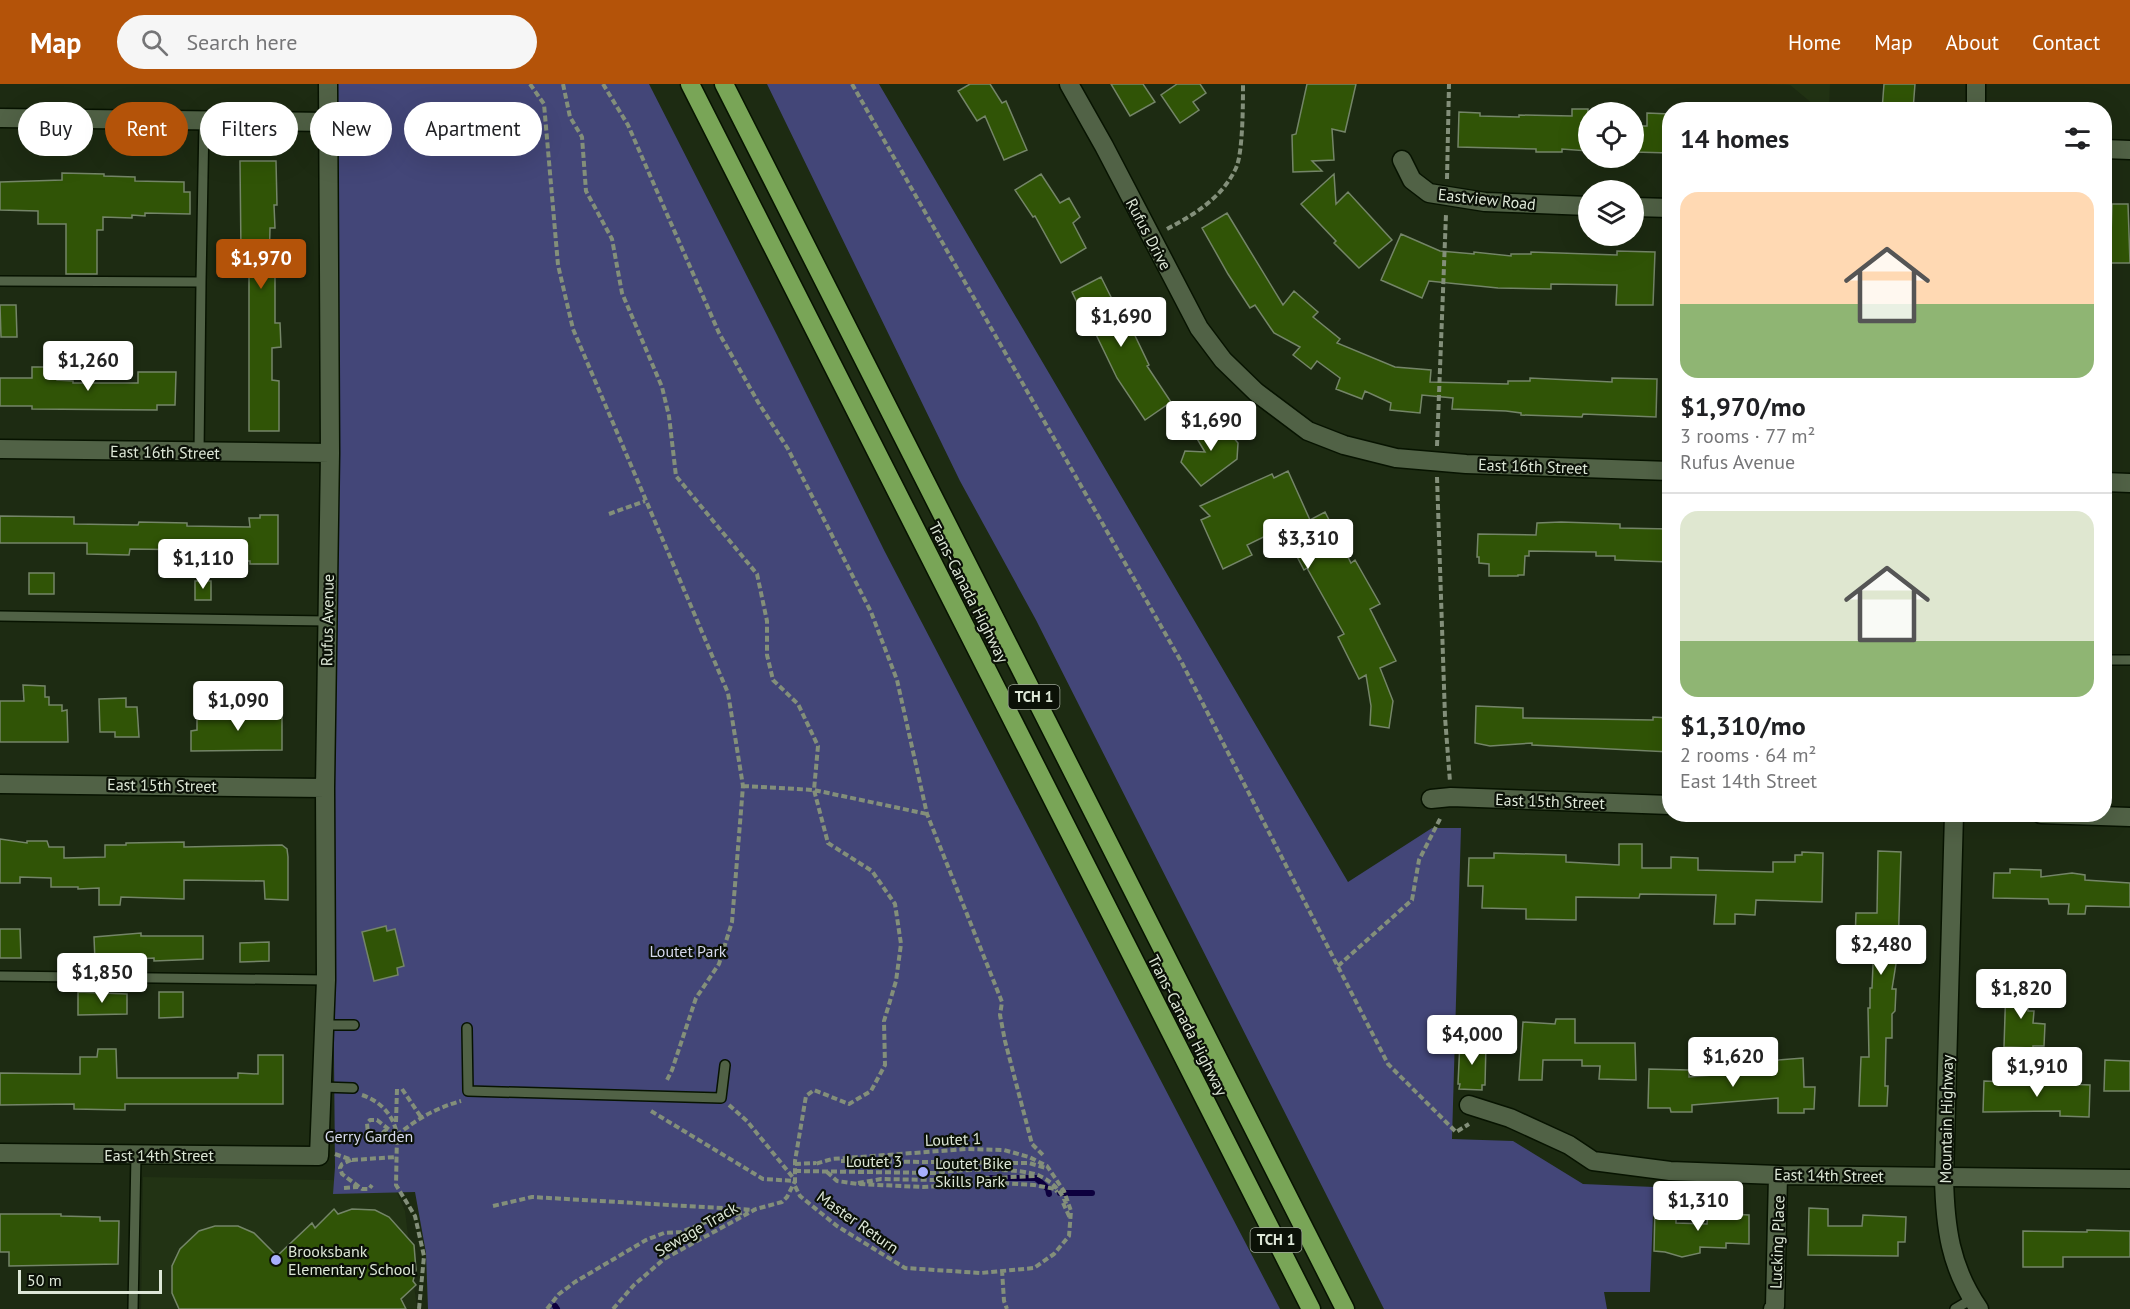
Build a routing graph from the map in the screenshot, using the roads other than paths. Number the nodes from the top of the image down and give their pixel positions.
1 (328, 84) edge
2 (690, 84) edge
3 (724, 84) edge
4 (1069, 84) edge
5 (1976, 84) edge
6 (328, 102) edge
7 (1976, 102) edge
8 (0, 118) edge
9 (200, 121) edge
10 (2112, 149) edge
11 (2130, 150) edge
12 (203, 156) edge
13 (329, 156) edge
14 (1402, 160) dead end
15 (1578, 206) edge
16 (1644, 207) edge
17 (1662, 208) edge
18 (0, 281) edge
19 (201, 282) junction
20 (0, 449) edge
21 (199, 452) junction
22 (330, 453) junction
23 (1396, 458) joint
24 (1662, 471) edge
25 (2112, 482) edge
26 (2130, 483) edge
27 (0, 616) edge
28 (327, 621) junction
29 (2112, 660) edge
30 (2130, 660) edge
31 (0, 784) edge
32 (325, 788) junction
33 (1431, 799) dead end
34 (1662, 805) edge
35 (2112, 816) edge
36 (2130, 817) edge
37 (1954, 822) edge
38 (0, 976) edge
39 (326, 980) junction
40 (324, 1025) junction
41 (354, 1025) dead end
42 (467, 1028) dead end
43 (724, 1065) dead end
44 (322, 1087) junction
45 (353, 1088) dead end
46 (1469, 1105) dead end
47 (0, 1154) edge
48 (319, 1154) joint
49 (136, 1155) junction
50 (1778, 1175) junction
51 (1944, 1177) junction
52 (2130, 1179) edge
53 (1975, 1304) edge
54 (133, 1309) edge
55 (1311, 1309) edge
56 (1345, 1309) edge
57 (1773, 1309) edge
58 (1955, 1309) edge

1 - 6 street, Rufus Avenue
2 - 55 highway, Trans-Canada Highway / TCH 1
3 - 56 highway, Trans-Canada Highway / TCH 1
4 - 23 street, Rufus Drive
5 - 7 street
8 - 9 street
10 - 11 street
12 - 19 lane
13 - 22 street, Rufus Avenue
14 - 15 street, Eastview Road
16 - 17 street
18 - 19 lane
19 - 21 lane
20 - 21 street, East 16th Street
21 - 22 street, East 16th Street
22 - 28 street, Rufus Avenue
23 - 24 street, East 16th Street
25 - 26 street
27 - 28 lane
28 - 32 street, Rufus Avenue
29 - 30 lane
31 - 32 street, East 15th Street
32 - 39 street, Rufus Avenue
33 - 34 street, East 15th Street
35 - 36 street
37 - 51 street, Mountain Highway
38 - 39 lane
39 - 40 street, Rufus Avenue
40 - 41 lane
40 - 44 street, Rufus Avenue
42 - 43 lane
44 - 45 lane
44 - 48 street, Rufus Avenue
46 - 50 street, East 14th Street
47 - 49 street, East 14th Street
48 - 49 street, East 14th Street
49 - 54 lane
50 - 51 street, East 14th Street
50 - 57 street, Lucking Place
51 - 52 street, East 14th Street
51 - 53 street, Mountain Highway
53 - 58 lane

